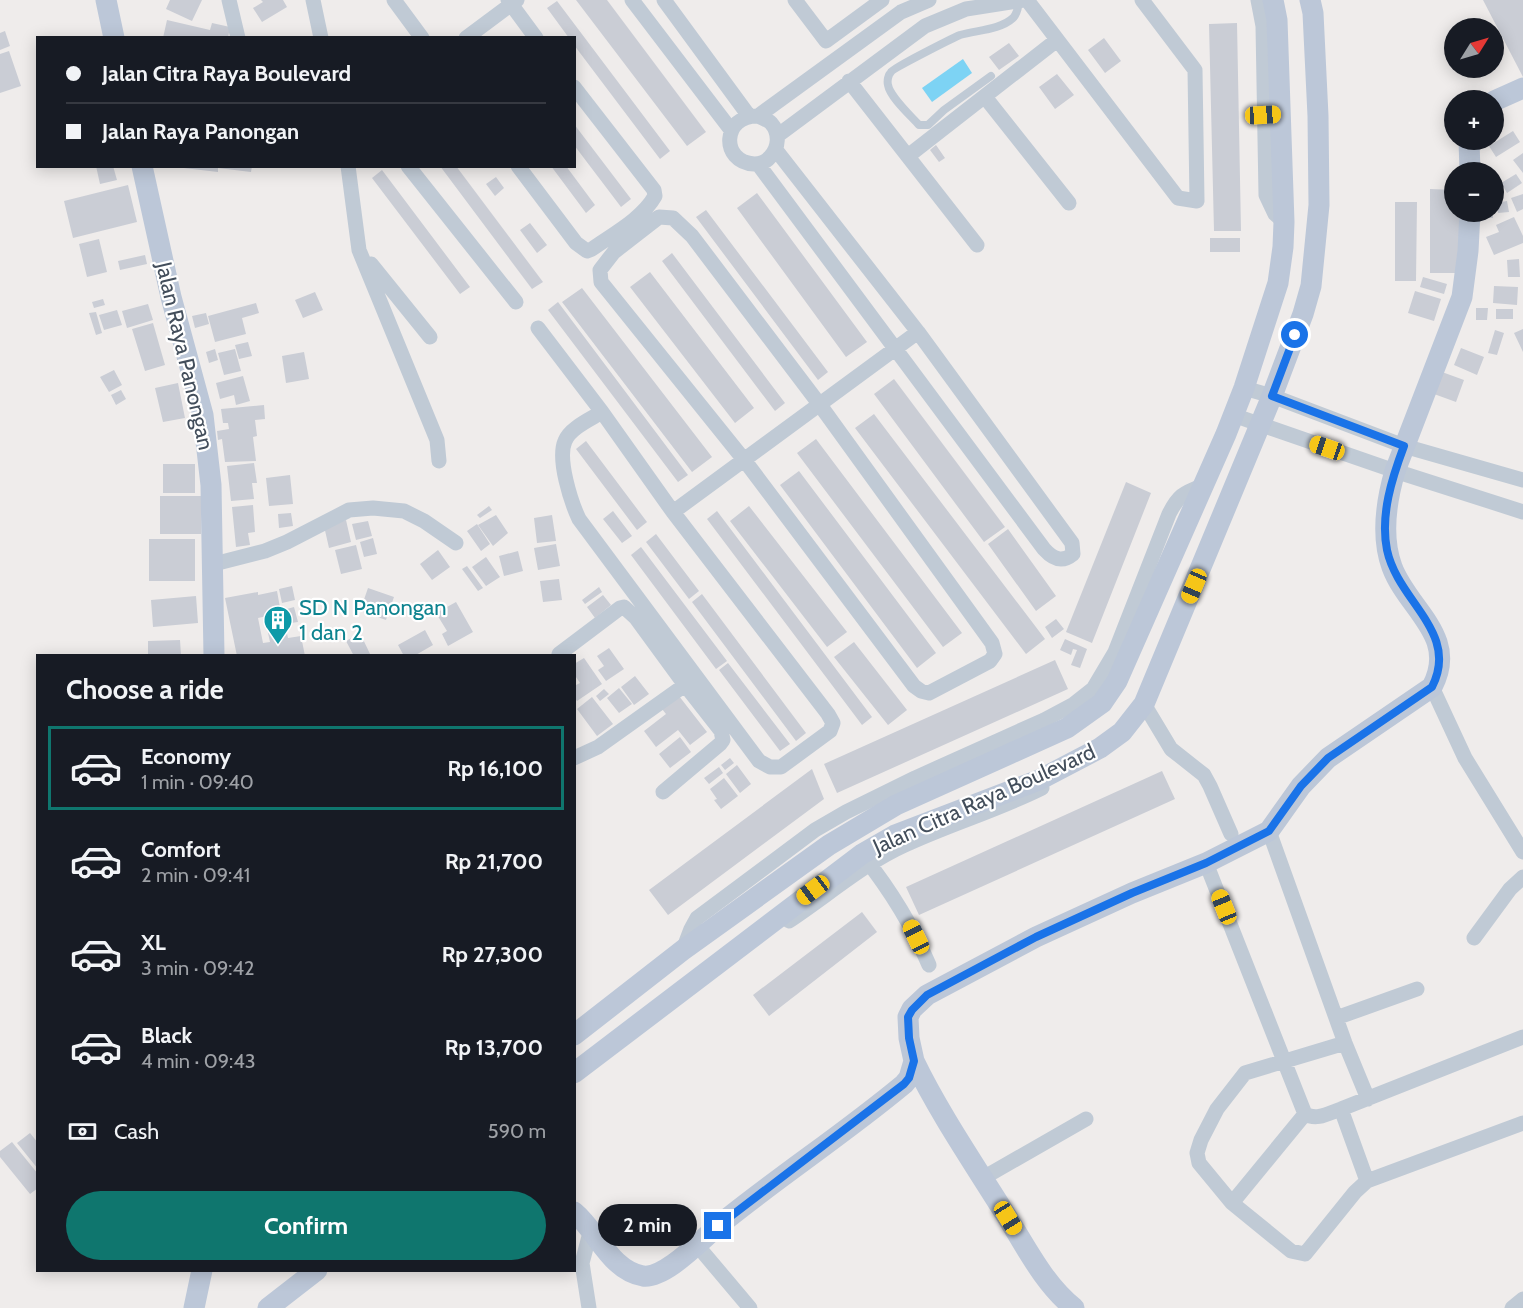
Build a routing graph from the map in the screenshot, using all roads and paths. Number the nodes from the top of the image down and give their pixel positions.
1 (106, 0) edge
2 (229, 0) edge
3 (313, 0) edge
4 (394, 0) edge
5 (632, 0) edge
6 (664, 0) edge
7 (795, 0) edge
8 (882, 0) edge
9 (929, 0) edge
10 (1023, 0) edge
11 (1142, 0) edge
12 (1258, 0) edge
13 (1273, 0) edge
14 (1310, 0) edge
15 (512, 2) edge
16 (1270, 26) junction
17 (114, 36) edge
18 (238, 36) edge
19 (321, 36) edge
20 (421, 36) edge
21 (469, 36) edge
22 (535, 36) edge
23 (1058, 40) junction
24 (991, 76) dead end
25 (849, 81) junction
26 (1523, 88) edge
27 (576, 90) edge
28 (985, 97) junction
29 (1504, 97) edge
30 (754, 116) junction
31 (731, 130) junction
32 (777, 143) junction
33 (908, 156) junction
34 (758, 164) junction
35 (142, 168) edge
36 (348, 168) edge
37 (410, 168) edge
38 (520, 168) edge
39 (1069, 203) dead end
40 (1469, 222) edge
41 (977, 245) dead end
42 (359, 250) junction
43 (516, 302) dead end
44 (538, 328) dead end
45 (918, 332) junction
46 (430, 337) dead end
47 (896, 349) junction
48 (1244, 388) junction
49 (1272, 396) junction
50 (820, 405) junction
51 (602, 412) junction
52 (1233, 415) junction
53 (1260, 425) junction
54 (1404, 446) junction
55 (439, 461) dead end
56 (745, 461) junction
57 (1395, 471) junction
58 (1523, 480) edge
59 (674, 512) junction
60 (1523, 512) edge
61 (456, 543) dead end
62 (214, 564) junction
63 (214, 654) edge
64 (559, 654) dead end
65 (685, 685) junction
66 (1432, 687) junction
67 (1140, 710) junction
68 (576, 757) edge
69 (663, 792) dead end
70 (1269, 831) junction
71 (1231, 834) dead end
72 (1523, 852) edge
73 (866, 859) junction
74 (1206, 863) junction
75 (1523, 877) edge
76 (1473, 938) dead end
77 (929, 965) dead end
78 (1417, 989) dead end
79 (1336, 1018) junction
80 (576, 1033) edge
81 (1523, 1037) edge
82 (1345, 1043) junction
83 (914, 1061) junction
84 (1285, 1062) junction
85 (576, 1070) edge
86 (1368, 1099) junction
87 (1341, 1109) junction
88 (1305, 1114) junction
89 (1086, 1119) dead end
90 (1523, 1123) edge
91 (983, 1178) junction
92 (1367, 1181) junction
93 (1232, 1203) junction
94 (576, 1214) edge
95 (591, 1229) junction
96 (696, 1244) junction
97 (202, 1272) edge
98 (315, 1272) edge
99 (1523, 1299) edge
100 (194, 1308) edge
101 (268, 1308) edge
102 (589, 1308) edge
103 (750, 1308) edge
104 (1074, 1308) edge
105 (1512, 1308) edge

1 - 17 main road
2 - 18 street
3 - 19 street
4 - 20 street
5 - 31 street
6 - 30 street
7 - 8 street
9 - 30 street
10 - 23 street
10 - 24 lane
10 - 25 street
11 - 23 street
12 - 16 street
13 - 16 main road, Jalan Citra Raya Boulevard
14 - 49 main road, Jalan Citra Raya Boulevard
15 - 21 street
15 - 22 street
16 - 48 main road, Jalan Citra Raya Boulevard
23 - 28 street
25 - 32 street
25 - 33 street
26 - 29 main road
27 - 38 street
28 - 33 street
28 - 39 street
30 - 31 street
30 - 32 street
31 - 34 street
32 - 34 street
32 - 45 street
33 - 41 street
34 - 47 street
35 - 62 main road, Jalan Raya Panongan
36 - 42 street
37 - 43 street
40 - 54 main road
42 - 46 street
42 - 55 street
44 - 51 street
45 - 47 street
45 - 47 street
47 - 50 street
48 - 49 street
48 - 52 main road, Jalan Citra Raya Boulevard
49 - 53 main road, Jalan Citra Raya Boulevard
49 - 54 street
50 - 56 street
50 - 56 street
50 - 56 street
51 - 59 street
51 - 59 street
52 - 53 street
52 - 80 main road, Jalan Citra Raya Boulevard
53 - 57 street
53 - 67 main road, Jalan Citra Raya Boulevard
54 - 57 main road
54 - 58 street
56 - 59 street
57 - 60 street
57 - 66 main road
61 - 62 street
62 - 63 main road, Jalan Raya Panongan
64 - 65 street
65 - 68 street
65 - 69 street
66 - 70 main road
66 - 72 street
67 - 71 street
67 - 73 main road, Jalan Citra Raya Boulevard
70 - 74 main road
70 - 79 street
73 - 77 street
73 - 85 main road, Jalan Citra Raya Boulevard
74 - 83 main road
74 - 84 street
75 - 76 street
78 - 79 street
79 - 82 street
81 - 86 street
82 - 84 street
82 - 86 street
83 - 91 main road
83 - 96 main road
84 - 88 street
84 - 93 street
86 - 87 street
87 - 88 street
87 - 92 street
88 - 93 street
89 - 91 street
90 - 92 street
91 - 104 main road
92 - 93 street
94 - 95 main road
95 - 96 main road
95 - 102 street
96 - 103 street
97 - 100 main road
98 - 101 main road
99 - 105 street

